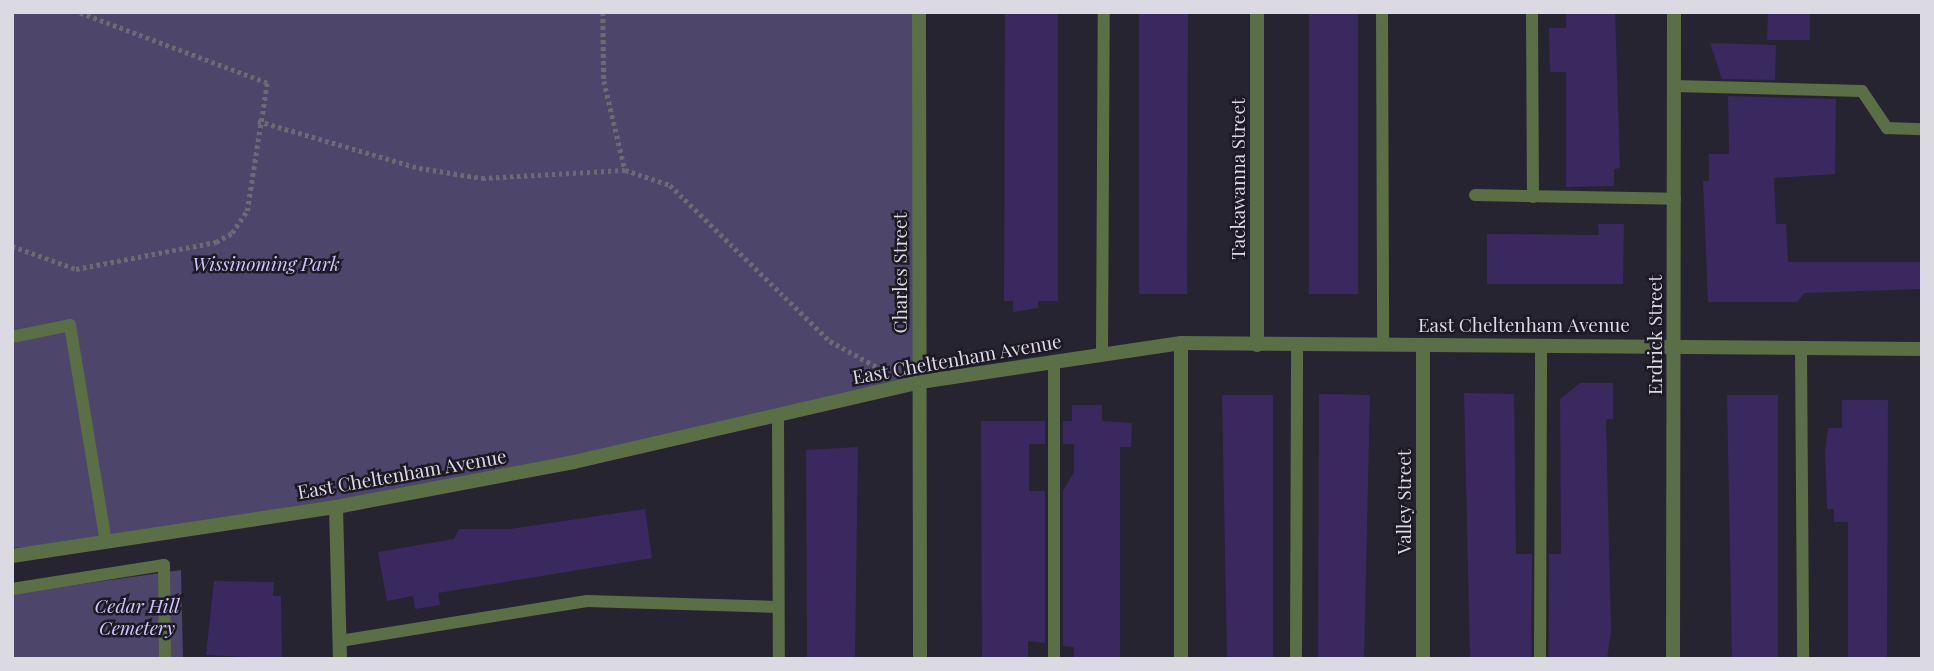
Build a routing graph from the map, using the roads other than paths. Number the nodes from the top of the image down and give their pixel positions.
1 (919, 12) edge
2 (1104, 12) edge
3 (1257, 12) edge
4 (1382, 12) edge
5 (1532, 12) edge
6 (1674, 12) edge
7 (1674, 86) junction
8 (1922, 129) edge
9 (1475, 195) dead end
10 (1534, 197) junction
11 (1675, 199) junction
12 (12, 337) edge
13 (1181, 343) junction
14 (1383, 343) junction
15 (1675, 344) junction
16 (1257, 345) junction
17 (1297, 345) junction
18 (1423, 345) junction
19 (1541, 345) junction
20 (1801, 347) junction
21 (1922, 349) edge
22 (1102, 351) junction
23 (1054, 361) junction
24 (919, 382) junction
25 (778, 415) junction
26 (336, 507) junction
27 (106, 542) junction
28 (12, 556) edge
29 (12, 589) edge
30 (778, 607) junction
31 (340, 640) junction
32 (165, 659) edge
33 (340, 659) edge
34 (779, 659) edge
35 (920, 659) edge
36 (1054, 659) edge
37 (1181, 659) edge
38 (1296, 659) edge
39 (1423, 659) edge
40 (1540, 659) edge
41 (1673, 659) edge
42 (1803, 659) edge

1 - 24 street, Charles Street
2 - 22 lane
3 - 16 street, Tackawanna Street
4 - 14 lane
5 - 10 lane
6 - 7 street, Erdrick Street
7 - 8 lane
7 - 11 street, Erdrick Street
9 - 10 lane
10 - 11 lane
11 - 15 street, Erdrick Street
12 - 27 lane
13 - 16 street, East Cheltenham Avenue
13 - 22 street, East Cheltenham Avenue
13 - 37 street
14 - 17 street, East Cheltenham Avenue
14 - 18 street, East Cheltenham Avenue
15 - 19 street, East Cheltenham Avenue
15 - 20 street, East Cheltenham Avenue
15 - 41 street, Erdrick Street
16 - 17 street, East Cheltenham Avenue
17 - 38 lane
18 - 19 street, East Cheltenham Avenue
18 - 39 street, Valley Street
19 - 40 lane
20 - 21 street, East Cheltenham Avenue
20 - 42 lane
22 - 23 street, East Cheltenham Avenue
23 - 24 street, East Cheltenham Avenue
23 - 36 lane
24 - 25 street, East Cheltenham Avenue
24 - 35 street, Charles Street
25 - 26 street, East Cheltenham Avenue
25 - 30 lane
26 - 27 street, East Cheltenham Avenue
26 - 31 street
27 - 28 street, East Cheltenham Avenue
29 - 32 lane
30 - 31 lane
30 - 34 lane
31 - 33 street

